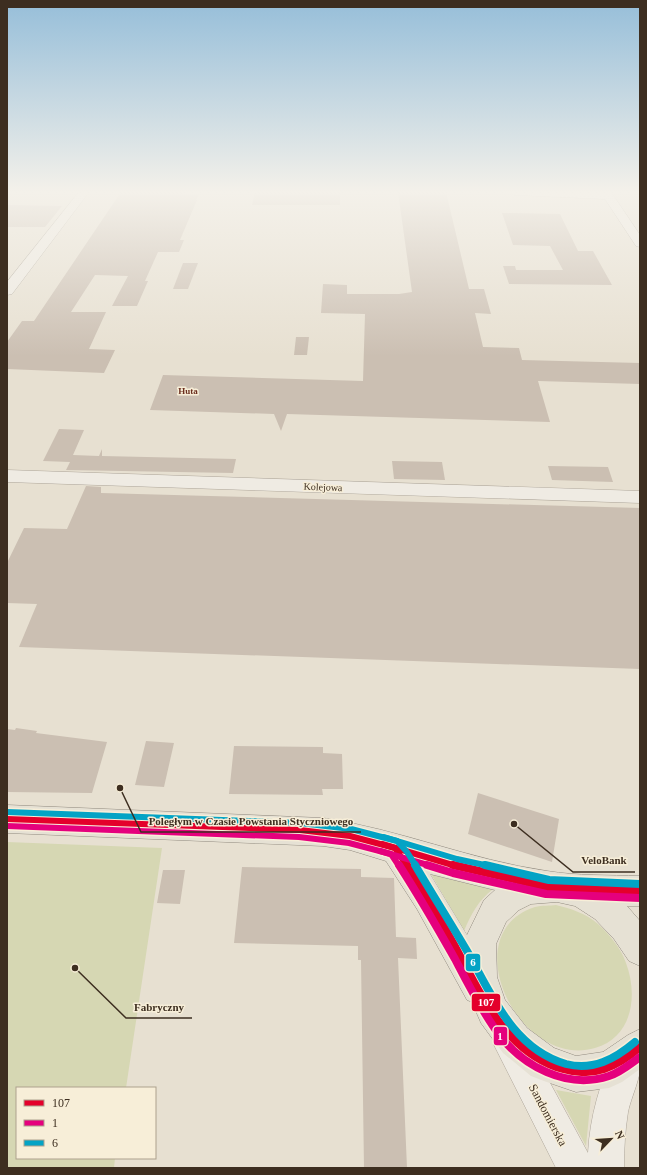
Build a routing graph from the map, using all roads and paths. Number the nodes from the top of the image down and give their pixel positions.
1 (41, 247) edge
2 (7, 291) edge
3 (7, 476) edge
4 (640, 497) edge
5 (7, 820) edge
6 (395, 848) junction
7 (560, 888) junction
8 (640, 891) edge
9 (640, 950) edge
10 (494, 1013) junction
11 (633, 1054) edge
12 (576, 1168) edge
13 (606, 1168) edge

1 - 2 street
3 - 4 street, Kolejowa
5 - 6 main road
6 - 7 main road
6 - 10 main road
7 - 8 main road
7 - 9 main road
7 - 10 main road
10 - 11 main road
10 - 12 street, Sandomierska
11 - 13 street

